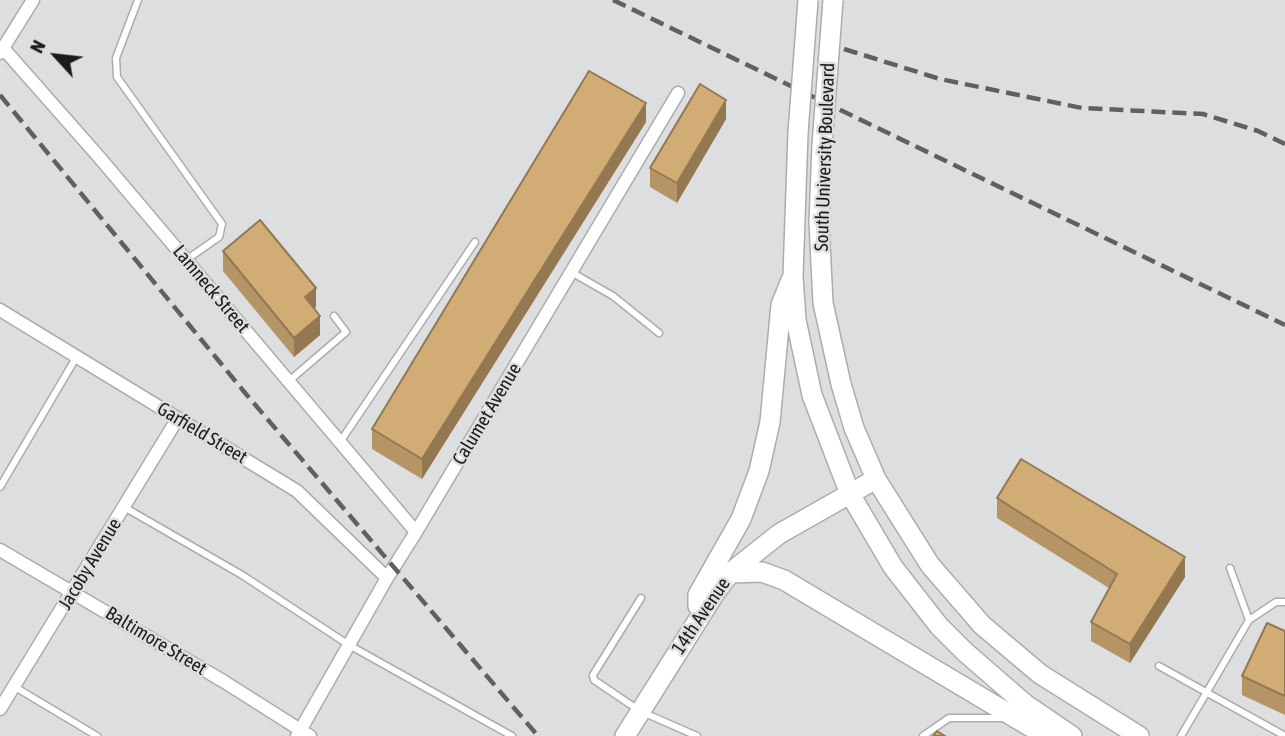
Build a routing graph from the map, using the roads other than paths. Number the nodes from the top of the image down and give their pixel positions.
1 (33, 0) edge
2 (138, 0) edge
3 (808, 0) edge
4 (833, 0) edge
5 (2, 50) edge
6 (678, 93) dead end
7 (475, 242) dead end
8 (186, 260) junction
9 (572, 272) junction
10 (793, 276) junction
11 (0, 310) edge
12 (334, 316) dead end
13 (659, 333) dead end
14 (77, 356) junction
15 (289, 381) junction
16 (178, 418) junction
17 (340, 442) junction
18 (876, 479) junction
19 (0, 486) edge
20 (850, 494) junction
21 (124, 507) junction
22 (416, 532) junction
23 (0, 550) edge
24 (1230, 568) dead end
25 (730, 573) junction
26 (387, 578) junction
27 (73, 592) junction
28 (641, 598) dead end
29 (1285, 603) edge
30 (698, 619) junction
31 (1249, 620) junction
32 (349, 645) junction
33 (1159, 666) dead end
34 (15, 687) junction
35 (1208, 691) junction
36 (0, 709) edge
37 (640, 711) junction
38 (1015, 718) junction
39 (303, 734) edge
40 (97, 736) edge
41 (512, 736) edge
42 (625, 736) edge
43 (697, 736) edge
44 (923, 736) edge
45 (1046, 736) edge
46 (1072, 736) edge
47 (1139, 736) edge
48 (1181, 736) edge
49 (1285, 736) edge

1 - 5 street
2 - 8 lane
3 - 10 main road, South University Boulevard, bridge
4 - 18 main road, South University Boulevard, bridge
5 - 8 street, Lamneck Street
6 - 9 street, Calumet Avenue
7 - 17 lane
8 - 15 street, Lamneck Street
9 - 13 lane
9 - 22 street, Calumet Avenue
10 - 20 main road, South University Boulevard
10 - 30 main road
11 - 14 street, Garfield Street
12 - 15 lane
14 - 16 street, Garfield Street
14 - 19 lane
15 - 17 street, Lamneck Street
16 - 21 street, Jacoby Avenue
16 - 26 street, Garfield Street
17 - 22 street, Lamneck Street
18 - 20 main road, 14th Avenue
18 - 47 main road, South University Boulevard
20 - 25 main road, 14th Avenue
20 - 46 main road, South University Boulevard
21 - 27 street, Jacoby Avenue
21 - 32 lane
22 - 26 street, Calumet Avenue
23 - 27 street, Baltimore Street
24 - 31 lane
25 - 30 main road, 14th Avenue
25 - 38 main road
26 - 32 street, Calumet Avenue
27 - 34 street, Jacoby Avenue
27 - 39 street, Baltimore Street
28 - 37 lane
29 - 31 lane
30 - 37 main road, 14th Avenue
31 - 35 lane
32 - 39 street, Calumet Avenue
32 - 41 lane
33 - 35 lane
34 - 36 street, Jacoby Avenue
34 - 40 lane
35 - 48 lane
35 - 49 lane
37 - 42 main road, 14th Avenue
37 - 43 lane
38 - 44 lane
38 - 45 main road

